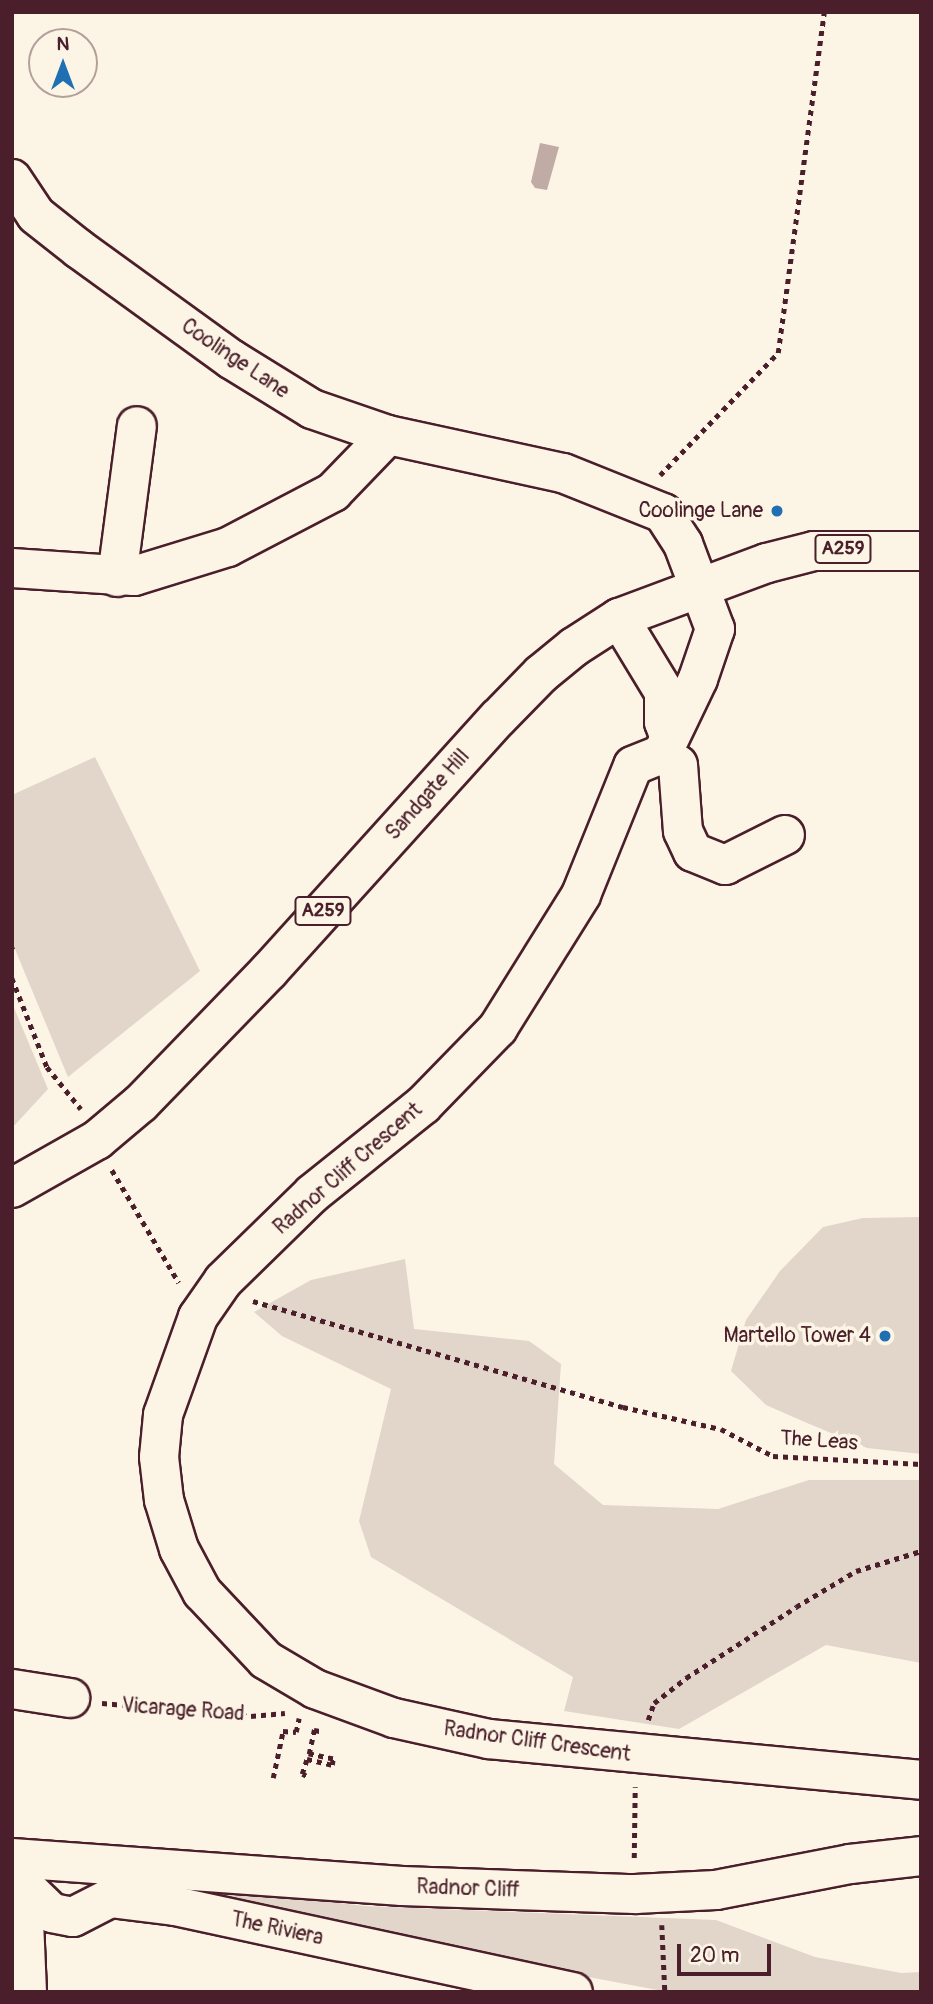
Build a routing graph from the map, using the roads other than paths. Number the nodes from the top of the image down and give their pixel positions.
1 (12, 179) edge
2 (22, 217) edge
3 (137, 426) dead end
4 (388, 435) junction
5 (921, 551) edge
6 (12, 568) edge
7 (117, 577) junction
8 (700, 585) junction
9 (620, 618) junction
10 (666, 745) junction
11 (785, 835) dead end
12 (12, 1188) edge
13 (12, 1689) edge
14 (70, 1698) road end
15 (921, 1780) edge
16 (921, 1856) edge
17 (12, 1859) edge
18 (32, 1898) junction
19 (27, 1992) edge
20 (573, 1992) edge

1 - 2 main road, Coolinge Lane
2 - 4 main road, Coolinge Lane
3 - 7 main road
4 - 7 main road
4 - 8 main road, Coolinge Lane
5 - 8 main road, Sandgate Hill / A259
6 - 7 main road
8 - 9 main road, Sandgate Hill / A259
8 - 10 main road
9 - 10 main road
9 - 12 main road, Sandgate Hill / A259
10 - 11 main road
10 - 15 main road, Radnor Cliff Crescent
13 - 14 main road
16 - 17 main road, Radnor Cliff
17 - 18 main road, The Riviera
18 - 19 main road
18 - 20 main road, The Riviera

